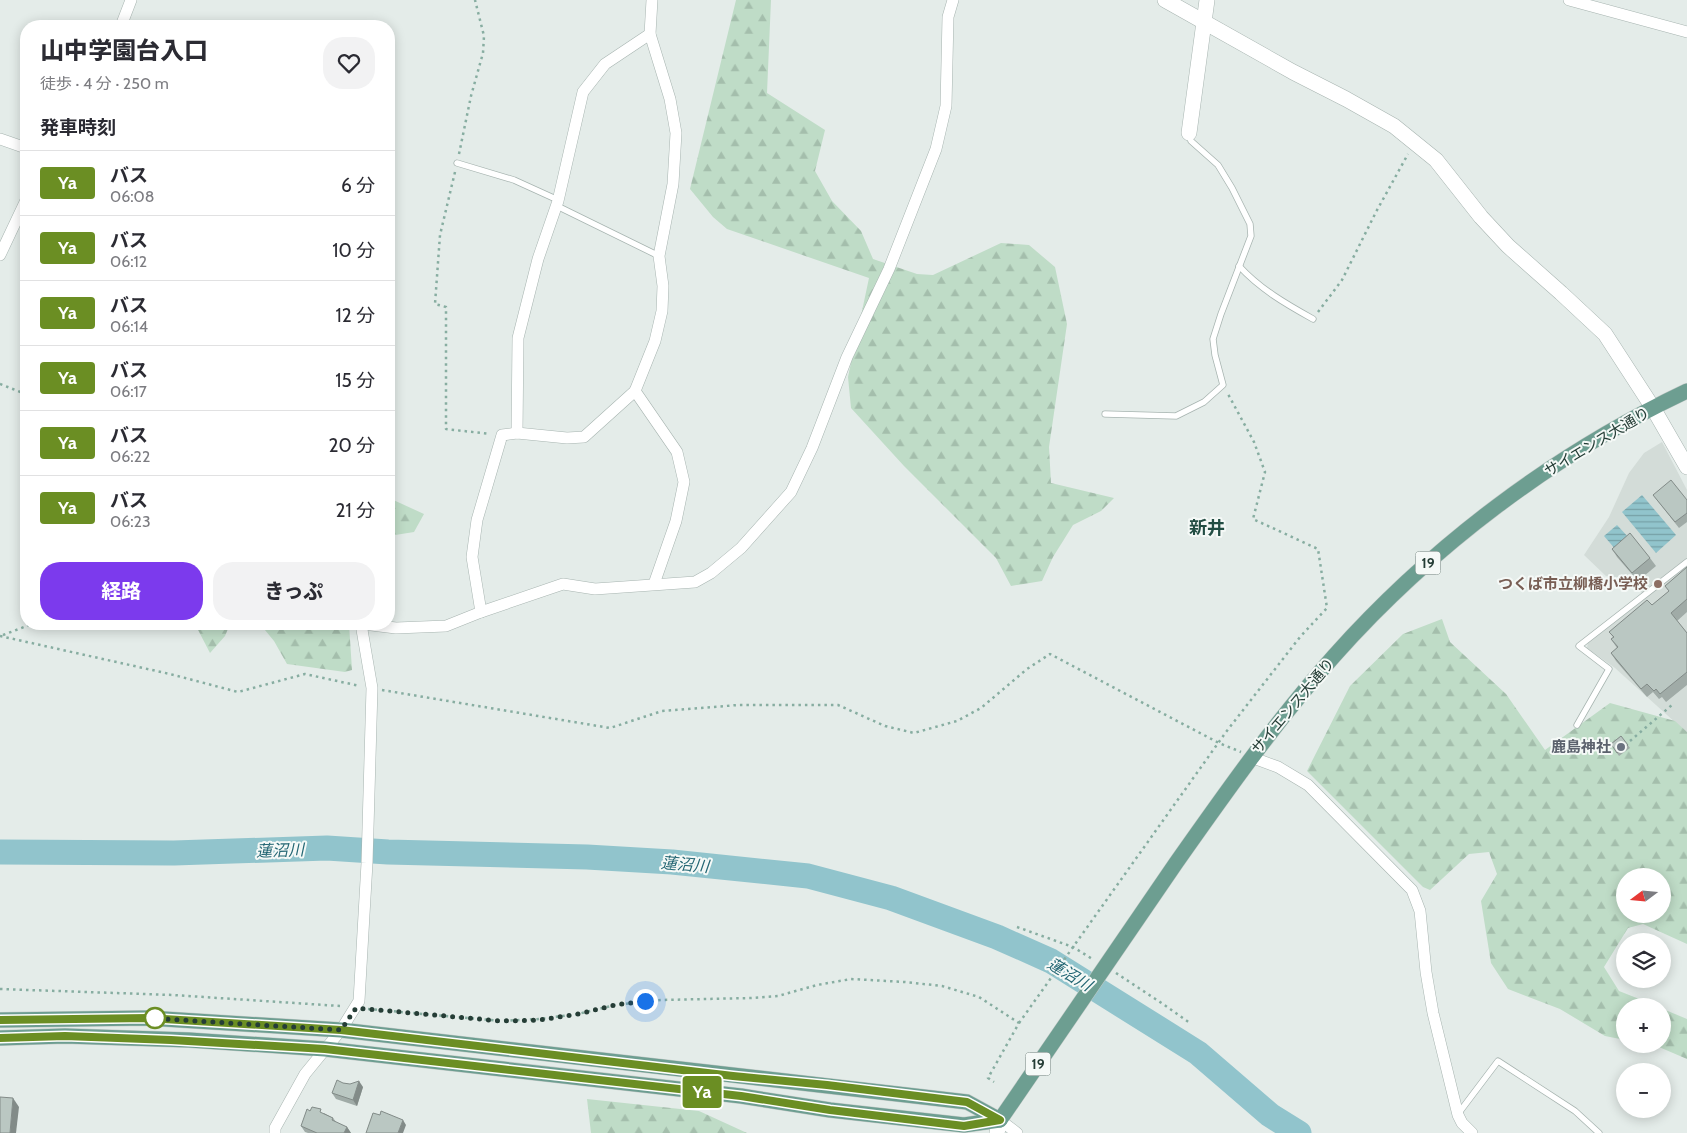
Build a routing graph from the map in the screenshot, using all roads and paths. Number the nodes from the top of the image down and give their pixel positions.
1 (131, 0) edge
2 (474, 0) edge
3 (652, 0) edge
4 (953, 0) edge
5 (1165, 0) edge
6 (1207, 0) edge
7 (1569, 0) edge
8 (123, 20) edge
9 (1204, 22) junction
10 (1687, 32) edge
11 (650, 34) junction
12 (1189, 133) joint
13 (0, 139) edge
14 (1415, 142) junction
15 (20, 146) edge
16 (457, 163) junction
17 (557, 203) junction
18 (20, 212) edge
19 (0, 254) edge
20 (659, 256) junction
21 (1239, 266) junction
22 (1313, 319) joint
23 (0, 384) edge
24 (1223, 386) junction
25 (1687, 391) edge
26 (20, 392) edge
27 (635, 392) junction
28 (1653, 408) junction
29 (1105, 414) dead end
30 (517, 433) junction
31 (502, 435) junction
32 (1687, 468) edge
33 (1687, 562) edge
34 (654, 584) junction
35 (481, 612) junction
36 (395, 628) edge
37 (20, 629) edge
38 (363, 630) edge
39 (1, 636) edge
40 (372, 688) junction
41 (1672, 705) dead end
42 (1577, 725) dead end
43 (1630, 741) dead end
44 (1219, 742) junction
45 (1251, 756) junction
46 (1017, 927) dead end
47 (1073, 947) junction
48 (1100, 971) junction
49 (0, 989) edge
50 (356, 1008) junction
51 (0, 1020) edge
52 (1019, 1023) junction
53 (1190, 1023) dead end
54 (341, 1030) junction
55 (0, 1038) edge
56 (325, 1049) junction
57 (994, 1082) dead end
58 (1458, 1115) junction
59 (998, 1127) edge
60 (275, 1133) edge
61 (1017, 1133) edge
62 (1472, 1133) edge
63 (1599, 1133) edge

1 - 8 street
2 - 16 path
3 - 11 street
4 - 34 street
5 - 9 street
6 - 9 street
7 - 10 street
9 - 12 street
9 - 14 street
11 - 17 street
11 - 20 street
12 - 21 lane
13 - 15 street
14 - 22 path
14 - 28 street
16 - 17 lane
16 - 31 path
17 - 20 lane
17 - 30 street
18 - 19 street
20 - 27 street
21 - 22 lane
21 - 24 lane
23 - 26 path
24 - 29 lane
24 - 44 path
25 - 28 main road, サイエンス大通り / 19
27 - 30 street
27 - 34 street
28 - 32 street
28 - 45 main road, サイエンス大通り / 19
30 - 31 street
31 - 35 street
33 - 42 lane
34 - 35 street
35 - 36 street
37 - 39 path
38 - 40 street
39 - 40 path
40 - 44 path
40 - 50 street
41 - 43 path
44 - 45 path
44 - 47 path
45 - 48 main road, サイエンス大通り / 19
45 - 58 street
46 - 47 path
47 - 48 path
47 - 52 path
48 - 53 path
48 - 59 main road, サイエンス大通り / 19
49 - 50 path
50 - 52 path
50 - 54 street
51 - 54 main road
52 - 57 path
54 - 56 street
54 - 59 main road
55 - 56 main road
56 - 59 main road
56 - 60 street
58 - 62 street
58 - 63 lane
59 - 61 street

